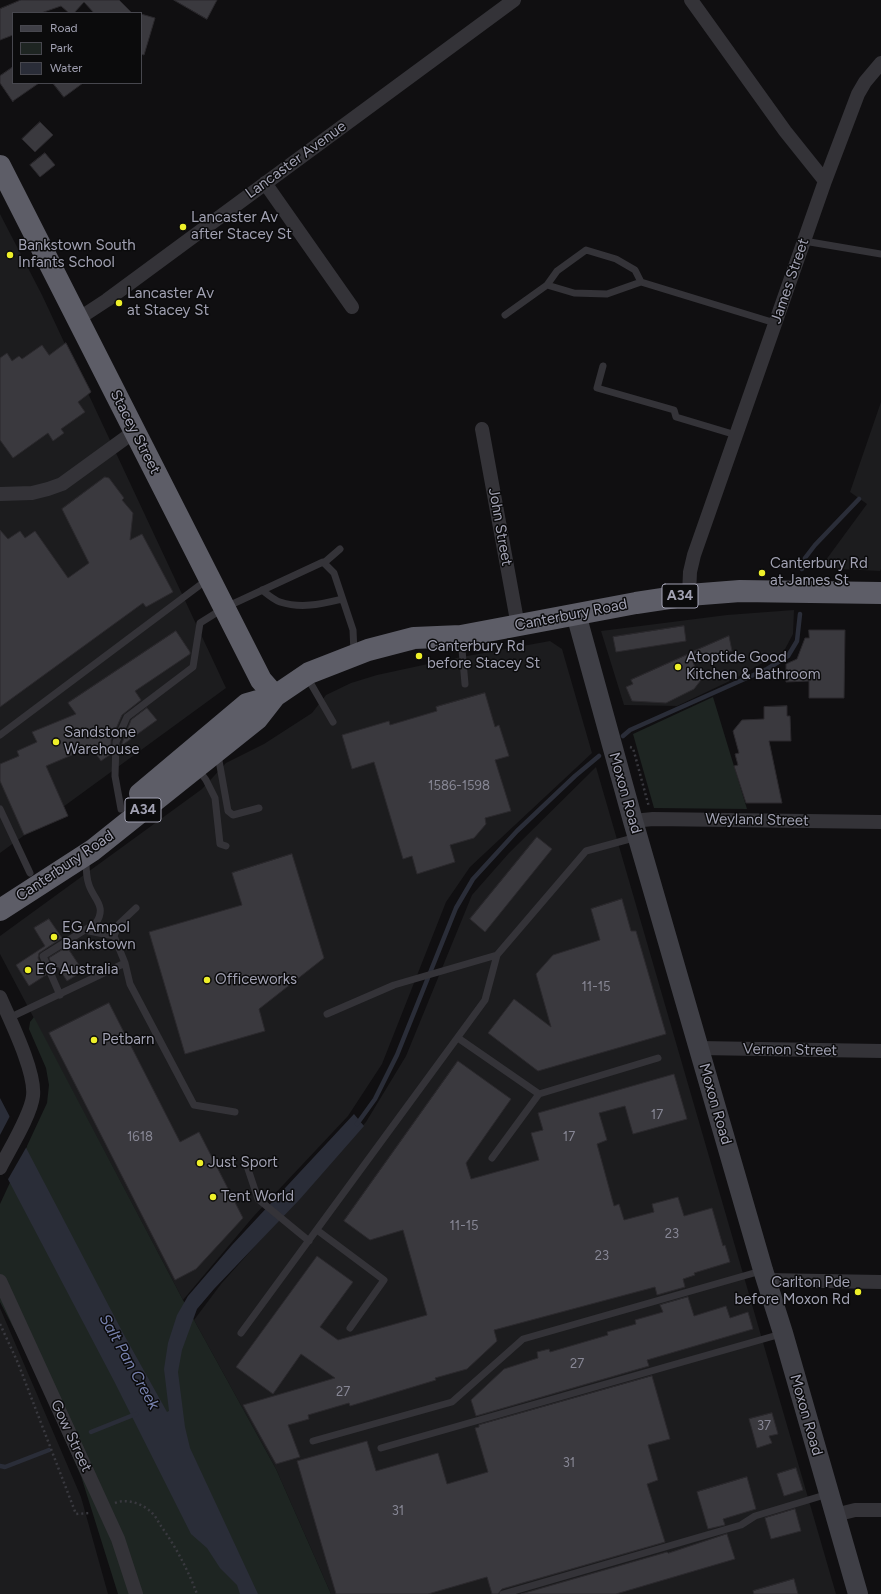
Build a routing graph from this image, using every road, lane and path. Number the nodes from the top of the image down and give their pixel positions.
1 (514, 0) edge
2 (691, 0) edge
3 (881, 63) edge
4 (0, 166) edge
5 (825, 181) junction
6 (265, 183) junction
7 (804, 241) junction
8 (881, 254) edge
9 (642, 282) junction
10 (547, 285) junction
11 (352, 307) dead end
12 (505, 315) dead end
13 (78, 319) junction
14 (775, 323) junction
15 (603, 366) dead end
16 (482, 429) dead end
17 (135, 431) junction
18 (736, 435) junction
19 (0, 494) edge
20 (340, 549) dead end
21 (325, 562) junction
22 (209, 578) junction
23 (262, 590) junction
24 (881, 593) edge
25 (689, 595) junction
26 (342, 599) junction
27 (224, 608) junction
28 (576, 614) junction
29 (518, 626) junction
30 (461, 636) junction
31 (354, 655) junction
32 (306, 675) junction
33 (466, 684) dead end
34 (275, 696) junction
35 (332, 722) dead end
36 (0, 735) edge
37 (217, 751) junction
38 (196, 768) junction
39 (259, 808) dead end
40 (0, 809) edge
41 (121, 809) junction
42 (881, 822) edge
43 (635, 829) junction
44 (226, 846) dead end
45 (86, 854) junction
46 (30, 873) junction
47 (0, 892) edge
48 (136, 908) dead end
49 (0, 910) edge
50 (84, 930) junction
51 (114, 936) junction
52 (497, 955) junction
53 (125, 963) junction
54 (60, 995) junction
55 (0, 997) edge
56 (327, 1014) dead end
57 (9, 1018) junction
58 (458, 1038) junction
59 (699, 1048) junction
60 (881, 1051) edge
61 (658, 1058) dead end
62 (539, 1094) junction
63 (235, 1112) dead end
64 (492, 1158) dead end
65 (245, 1160) dead end
66 (0, 1168) edge
67 (317, 1230) junction
68 (309, 1241) junction
69 (765, 1275) junction
70 (0, 1281) edge
71 (881, 1282) edge
72 (0, 1324) edge
73 (350, 1328) dead end
74 (241, 1333) dead end
75 (783, 1333) junction
76 (313, 1442) dead end
77 (381, 1448) dead end
78 (828, 1494) junction
79 (104, 1508) junction
80 (881, 1510) edge
81 (835, 1515) junction
82 (136, 1594) edge
83 (197, 1594) edge
84 (503, 1594) edge
85 (858, 1594) edge

1 - 6 street, Lancaster Avenue
2 - 5 street
3 - 5 street, James Street
4 - 13 highway, Stacey Street
5 - 7 street, James Street
6 - 11 street
6 - 13 street, Lancaster Avenue
7 - 8 lane
7 - 14 street, James Street
9 - 10 lane
9 - 10 lane
9 - 14 lane
10 - 12 lane
13 - 17 highway, Stacey Street
14 - 18 street, James Street
15 - 18 lane
16 - 29 street, John Street
17 - 19 street
17 - 22 highway, Stacey Street
18 - 25 street, James Street
20 - 21 lane
21 - 23 lane
21 - 26 lane
22 - 27 highway, Stacey Street
22 - 36 lane
23 - 26 lane
23 - 27 lane
24 - 25 highway, Canterbury Road / A34
25 - 28 highway, Canterbury Road / A34
26 - 31 lane
27 - 34 highway, Stacey Street
27 - 41 lane
28 - 29 highway, Canterbury Road / A34
28 - 43 main road, Moxon Road
29 - 30 highway, Canterbury Road / A34
30 - 31 highway, Canterbury Road / A34
30 - 33 lane
31 - 32 highway, Canterbury Road / A34
32 - 34 highway, Canterbury Road / A34
32 - 35 lane
34 - 37 highway, Canterbury Road / A34
34 - 41 highway, Canterbury Road / A34
37 - 38 highway, Canterbury Road / A34
37 - 39 lane
38 - 44 lane
38 - 45 highway, Canterbury Road / A34
40 - 46 lane
41 - 46 highway, Canterbury Road / A34
42 - 43 street, Weyland Street
43 - 52 lane
43 - 59 main road, Moxon Road
45 - 49 highway, Canterbury Road / A34
45 - 50 lane
46 - 47 highway, Canterbury Road / A34
48 - 51 lane
50 - 51 lane
50 - 54 lane
51 - 53 lane
52 - 56 lane
52 - 58 lane
53 - 54 lane
53 - 63 lane
54 - 57 lane
55 - 57 street
57 - 66 street
58 - 62 lane
58 - 67 lane
59 - 60 street, Vernon Street
59 - 69 main road, Moxon Road
61 - 62 lane
62 - 64 lane
65 - 68 lane
67 - 68 lane
67 - 73 lane
68 - 74 lane
69 - 71 street
69 - 75 main road, Moxon Road
69 - 76 lane
70 - 79 street, Gow Street
72 - 79 path
75 - 77 lane
75 - 78 main road, Moxon Road
78 - 81 main road, Moxon Road
78 - 84 lane
79 - 82 street, Gow Street
79 - 83 path
80 - 81 street
81 - 85 main road, Moxon Road

